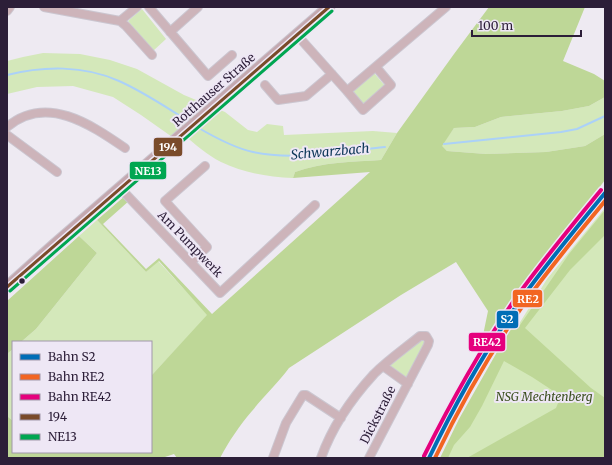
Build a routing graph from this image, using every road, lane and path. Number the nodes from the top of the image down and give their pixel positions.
1 (10, 7) edge
2 (137, 7) edge
3 (149, 7) edge
4 (198, 7) edge
5 (329, 7) edge
6 (446, 7) edge
7 (49, 8) edge
8 (7, 11) edge
9 (120, 21) junction
10 (170, 32) junction
11 (297, 35) junction
12 (152, 54) dead end
13 (232, 55) dead end
14 (376, 67) junction
15 (332, 74) junction
16 (265, 85) dead end
17 (347, 91) junction
18 (7, 127) edge
19 (7, 135) edge
20 (125, 148) dead end
21 (205, 166) dead end
22 (57, 172) dead end
23 (120, 188) junction
24 (315, 205) dead end
25 (191, 262) junction
26 (7, 287) edge
27 (383, 366) junction
28 (408, 384) junction
29 (341, 418) junction
30 (273, 458) edge
31 (321, 458) edge
32 (369, 458) edge

1 - 8 street
2 - 9 street
3 - 10 street
4 - 10 street
5 - 11 main road, Rotthauser Straße
6 - 14 street
7 - 9 street
9 - 12 street
10 - 13 street
11 - 15 street
11 - 23 main road, Rotthauser Straße
14 - 17 street
14 - 17 street
15 - 16 street
15 - 17 street
18 - 20 street
19 - 22 street
21 - 25 street
23 - 25 street, Am Pumpwerk
23 - 26 main road, Rotthauser Straße
24 - 25 street, Am Pumpwerk
27 - 28 street, Dickstraße
27 - 28 street, Dickstraße
27 - 29 street
28 - 32 street, Dickstraße
29 - 30 street
29 - 31 street

